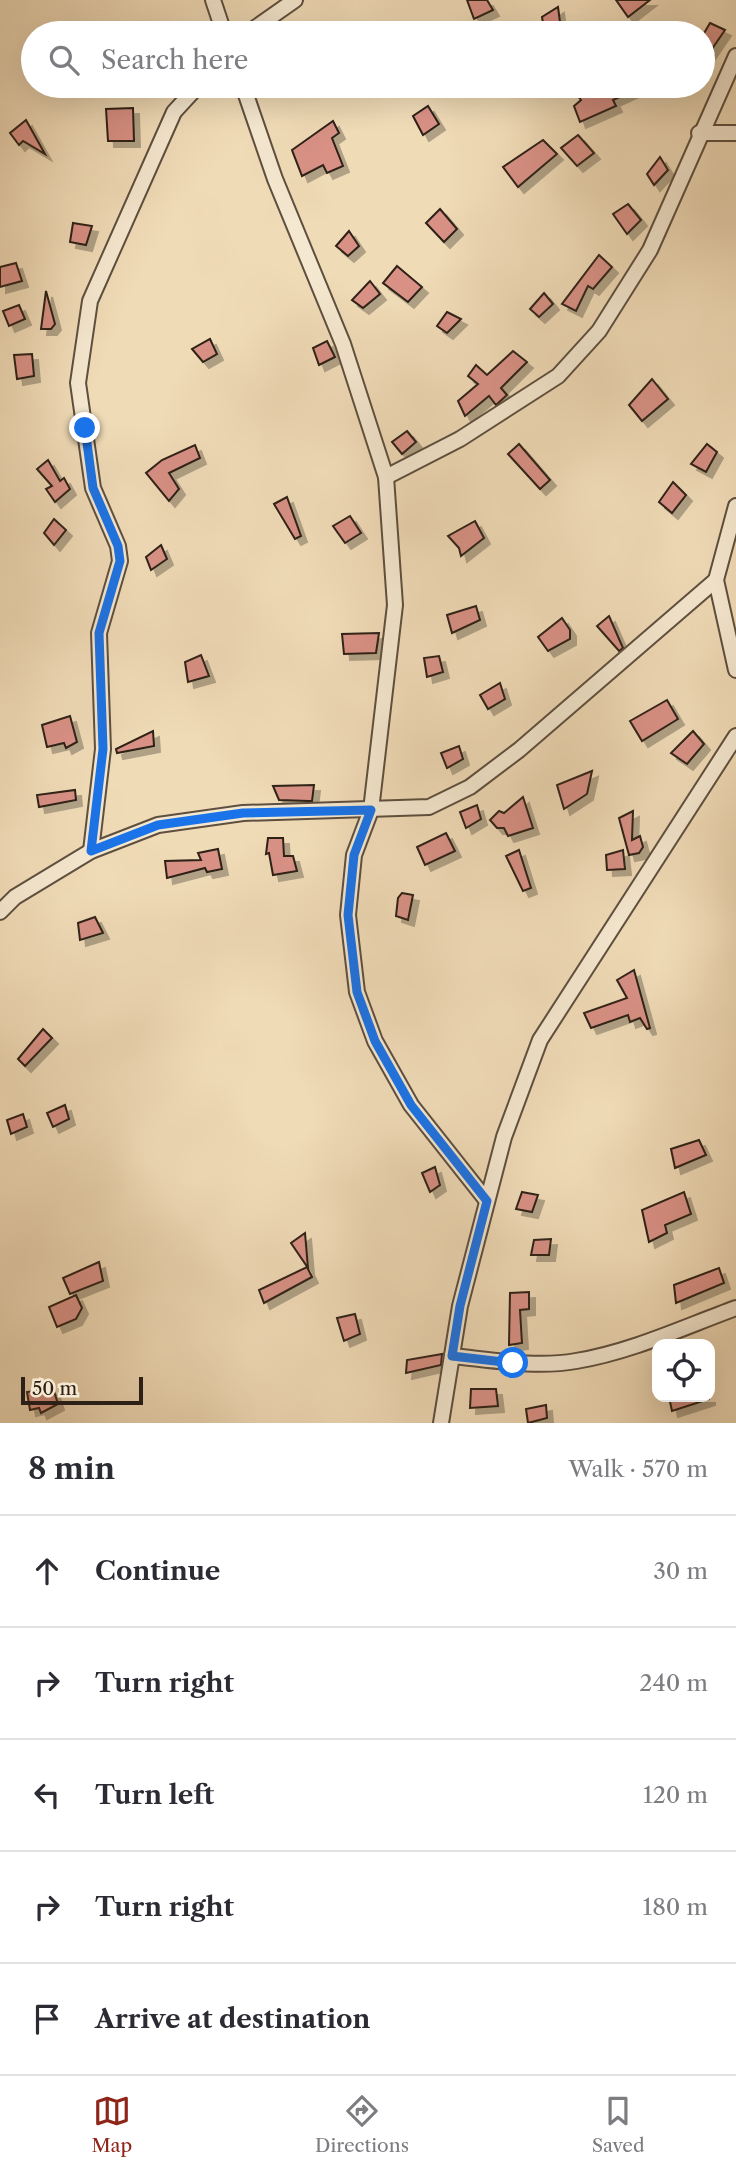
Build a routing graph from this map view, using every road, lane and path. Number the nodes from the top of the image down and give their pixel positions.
1 (213, 0) edge
2 (296, 0) edge
3 (220, 21) edge
4 (265, 21) edge
5 (736, 56) edge
6 (187, 98) edge
7 (247, 98) edge
8 (699, 133) junction
9 (736, 133) edge
10 (386, 477) junction
11 (736, 506) edge
12 (716, 580) junction
13 (736, 670) edge
14 (736, 736) edge
15 (371, 810) junction
16 (91, 851) junction
17 (0, 912) edge
18 (487, 1201) junction
19 (736, 1308) edge
20 (452, 1356) junction
21 (441, 1423) edge

1 - 3 street
2 - 4 street
5 - 8 street
6 - 16 street
7 - 10 street
8 - 9 street
8 - 10 street
10 - 15 street
11 - 12 street
12 - 13 street
12 - 15 street
14 - 18 street
15 - 16 street
15 - 18 street
16 - 17 street
18 - 20 street
19 - 20 street
20 - 21 street

